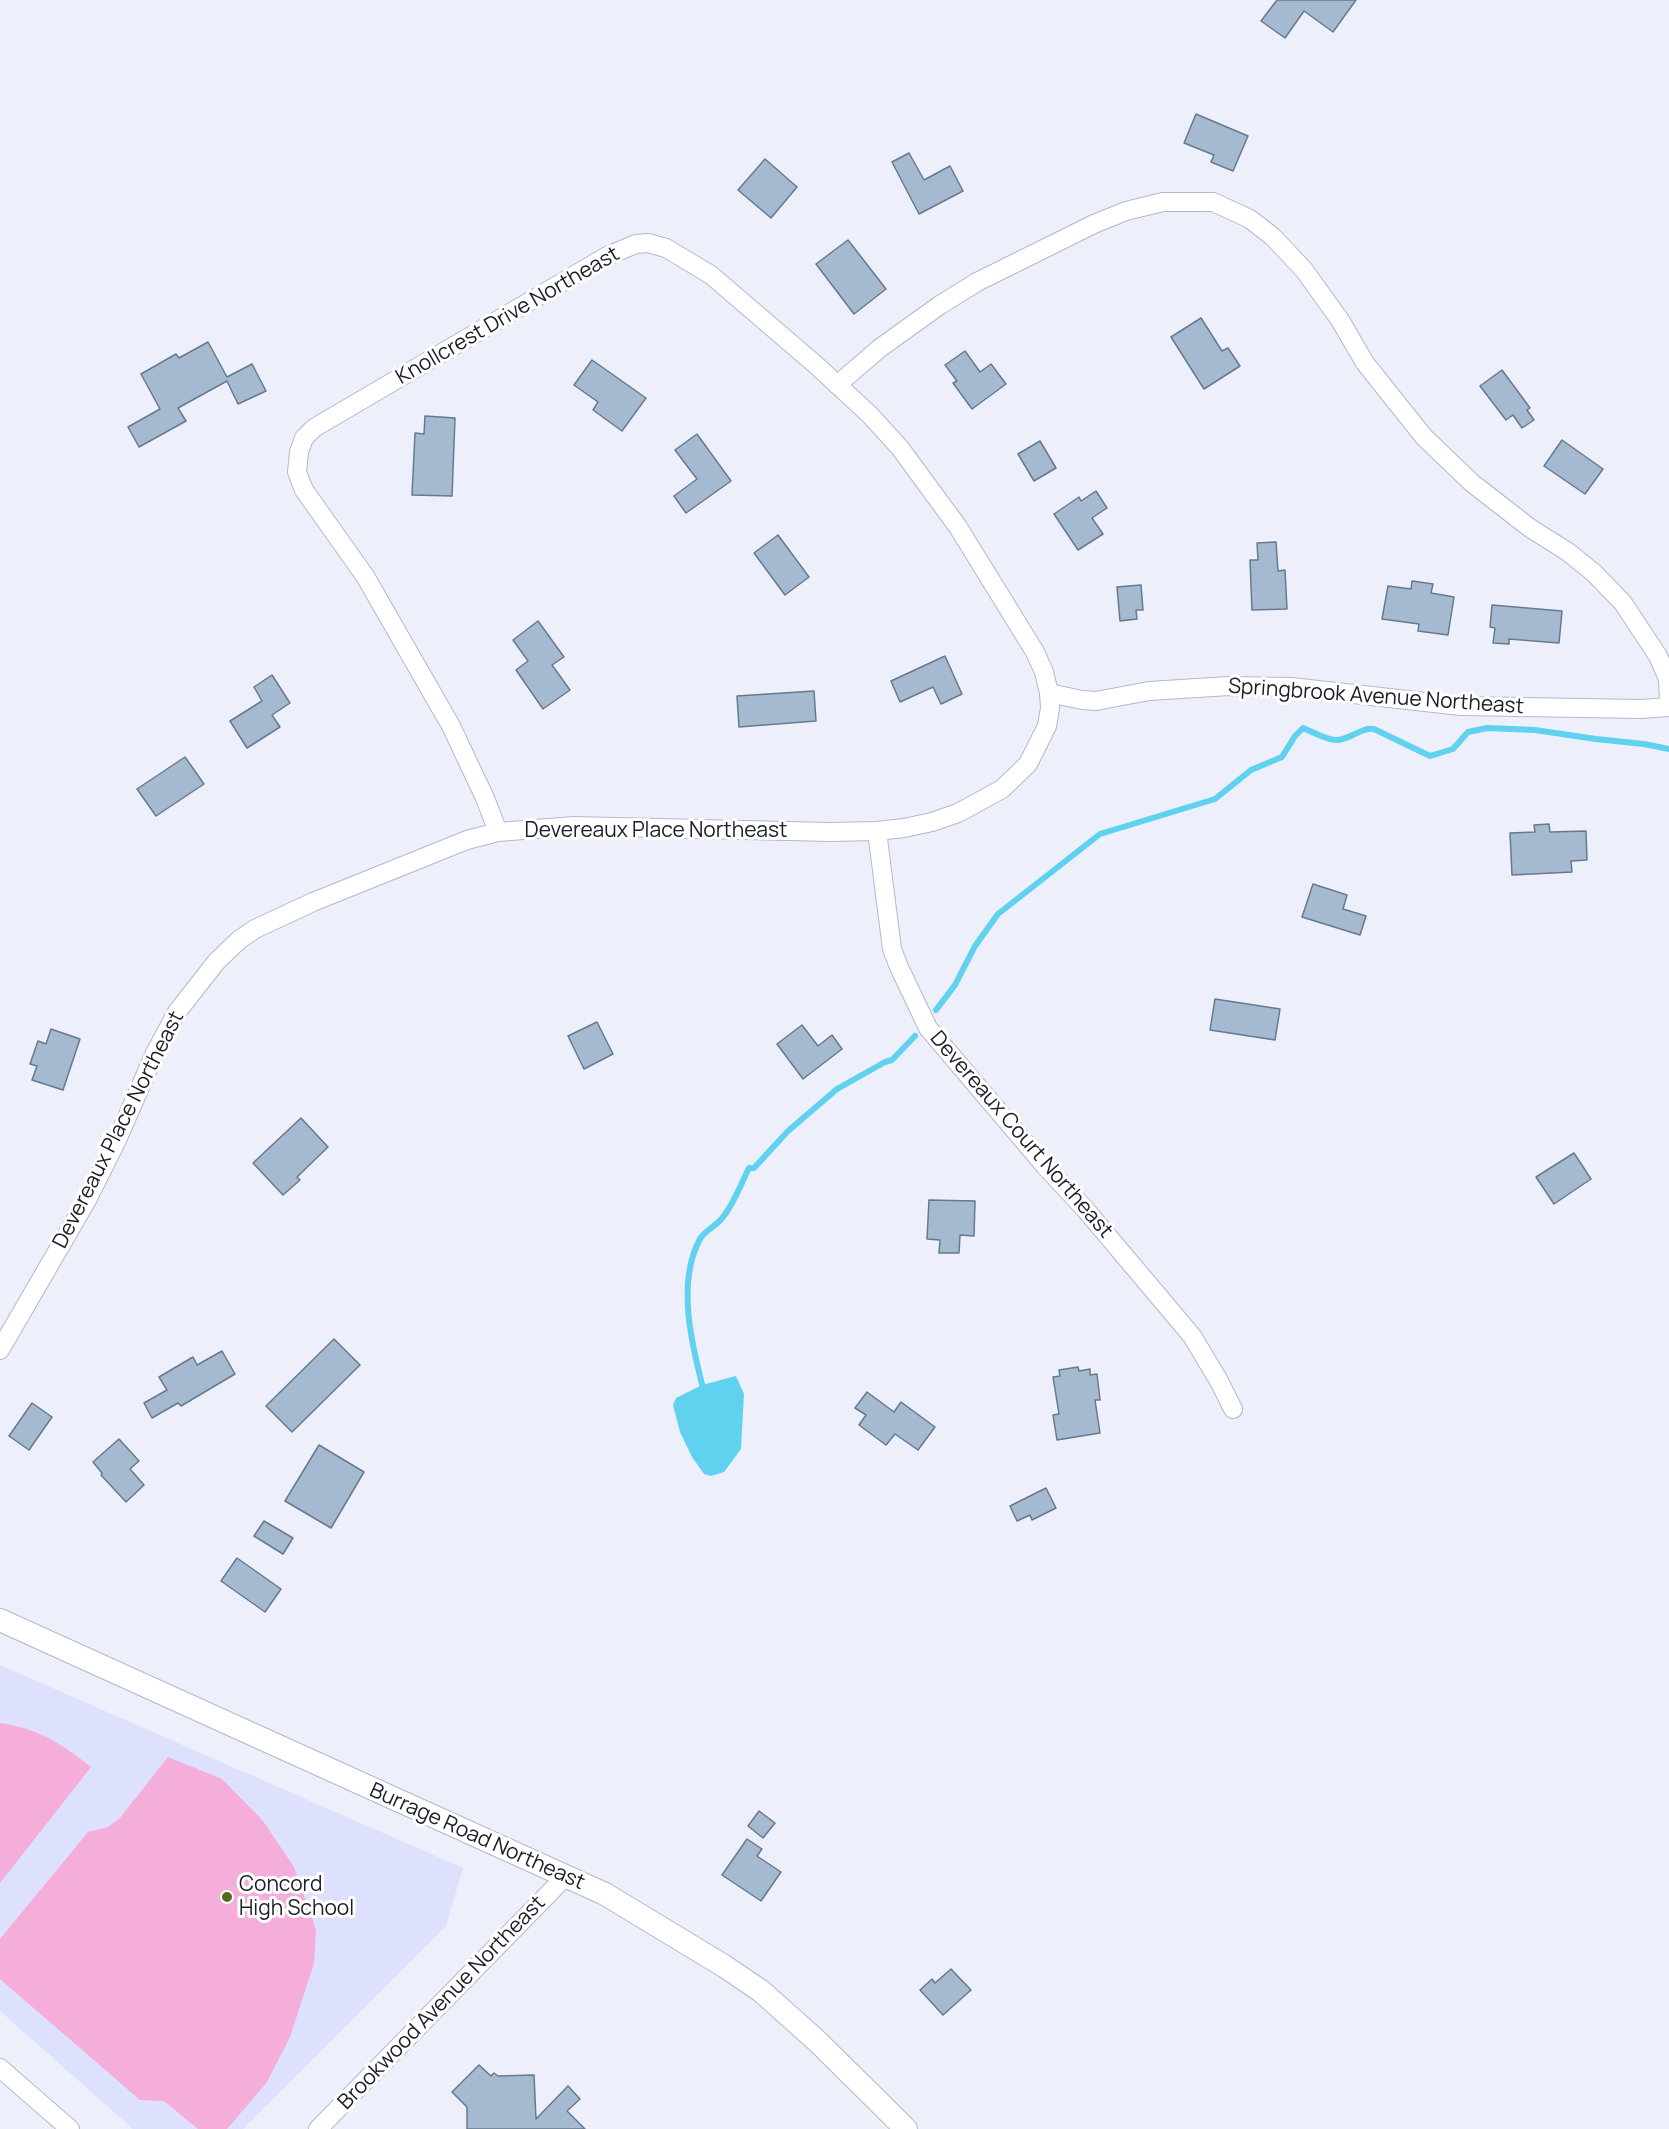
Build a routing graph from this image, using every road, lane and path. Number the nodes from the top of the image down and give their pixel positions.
1 (837, 385) junction
2 (1049, 693) junction
3 (1669, 700) edge
4 (1669, 707) edge
5 (877, 831) junction
6 (498, 832) junction
7 (0, 1350) edge
8 (1233, 1410) dead end
9 (0, 1620) edge
10 (565, 1877) junction
11 (0, 2068) edge
12 (70, 2129) edge
13 (318, 2129) edge
14 (906, 2129) edge

1 - 2 street, Devereaux Place Northeast
1 - 3 street
1 - 6 street, Knollcrest Drive Northeast
2 - 4 street, Springbrook Avenue Northeast
2 - 5 street, Devereaux Place Northeast
5 - 6 street, Devereaux Place Northeast
5 - 8 street, Devereaux Court Northeast
6 - 7 street, Devereaux Place Northeast
9 - 10 street, Burrage Road Northeast
10 - 13 street, Brookwood Avenue Northeast
10 - 14 street, Burrage Road Northeast
11 - 12 street

